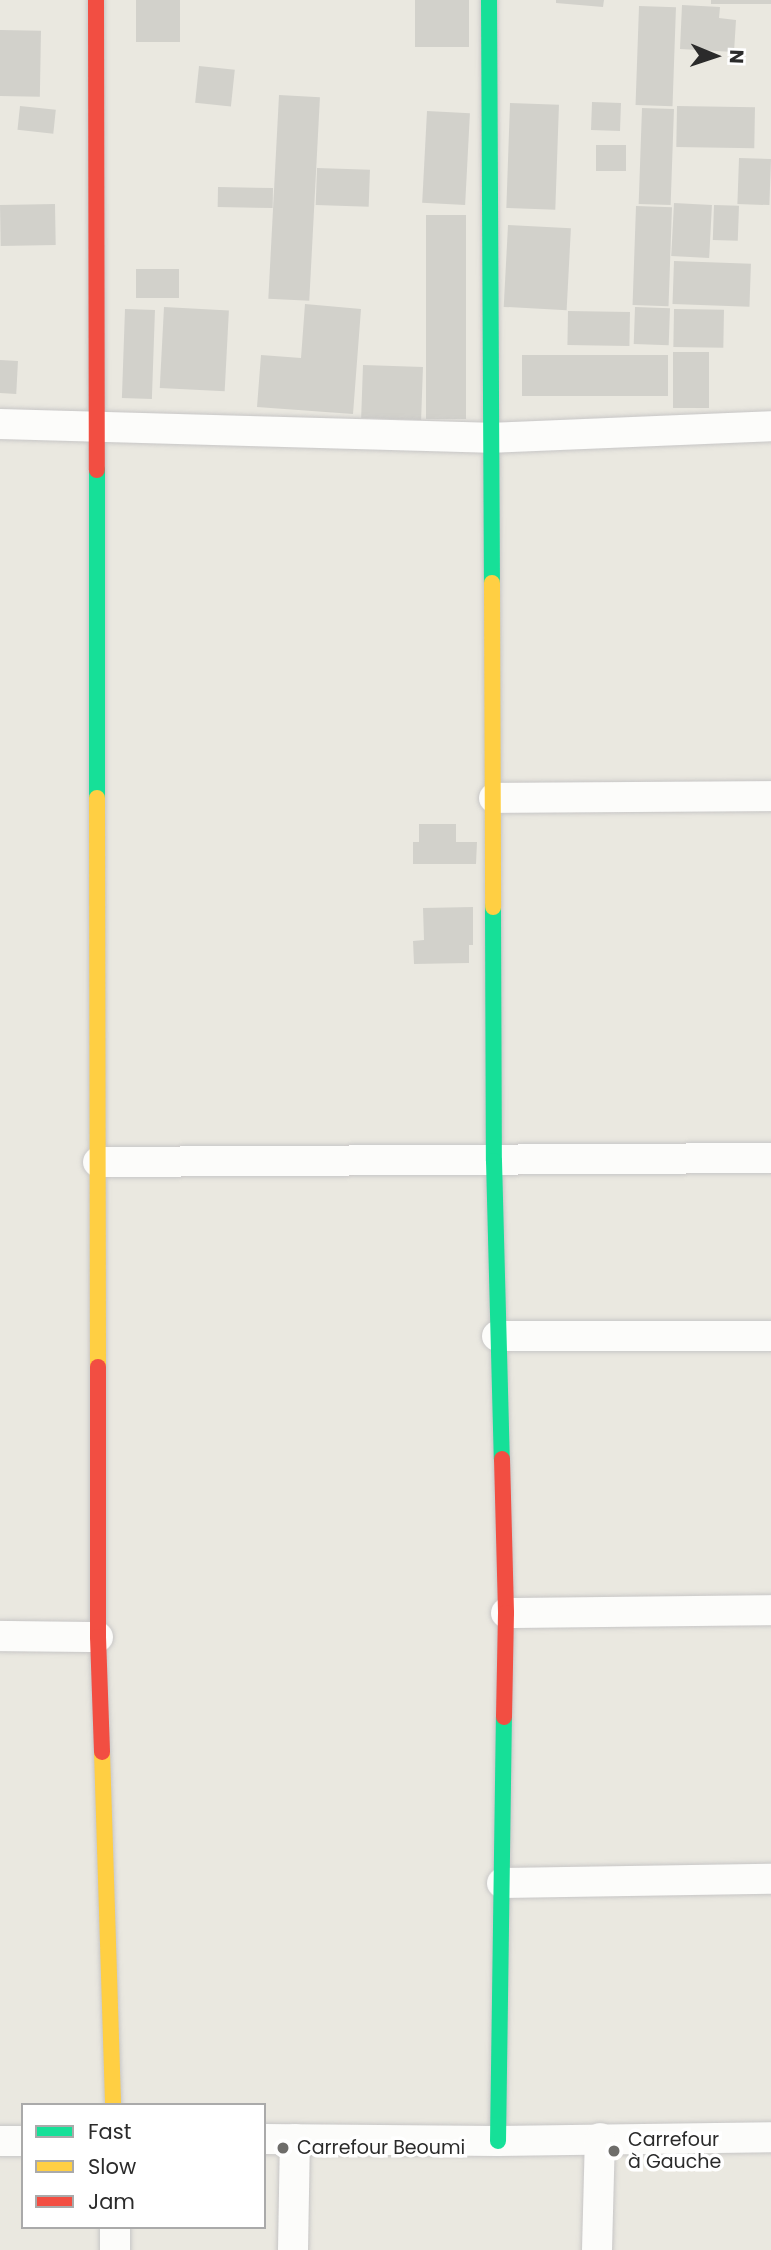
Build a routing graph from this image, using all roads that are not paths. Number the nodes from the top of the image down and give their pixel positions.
1 (96, 0) edge
2 (489, 0) edge
3 (0, 424) edge
4 (771, 426) edge
5 (98, 427) junction
6 (489, 438) junction
7 (771, 796) edge
8 (494, 798) junction
9 (771, 1158) edge
10 (494, 1161) junction
11 (98, 1162) junction
12 (497, 1336) junction
13 (771, 1336) edge
14 (771, 1610) edge
15 (506, 1613) junction
16 (0, 1636) edge
17 (98, 1637) junction
18 (771, 1879) edge
19 (502, 1883) junction
20 (113, 2103) edge
21 (771, 2137) edge
22 (600, 2138) junction
23 (266, 2139) edge
24 (295, 2139) junction
25 (0, 2141) edge
26 (21, 2141) edge
27 (498, 2141) junction
28 (115, 2229) edge
29 (115, 2250) edge
30 (293, 2250) edge
31 (597, 2250) edge

1 - 5 street
2 - 6 street
3 - 5 street
4 - 6 street
5 - 6 street
5 - 11 street
6 - 8 street
7 - 8 street
8 - 10 street
9 - 10 street
10 - 11 street
10 - 12 street
11 - 17 street
12 - 13 street
12 - 15 street
14 - 15 street
15 - 19 street
16 - 17 street
17 - 20 street
18 - 19 street
19 - 27 street
21 - 22 street
22 - 27 street
22 - 31 street
23 - 24 street
24 - 27 street
24 - 30 street
25 - 26 street
28 - 29 street

